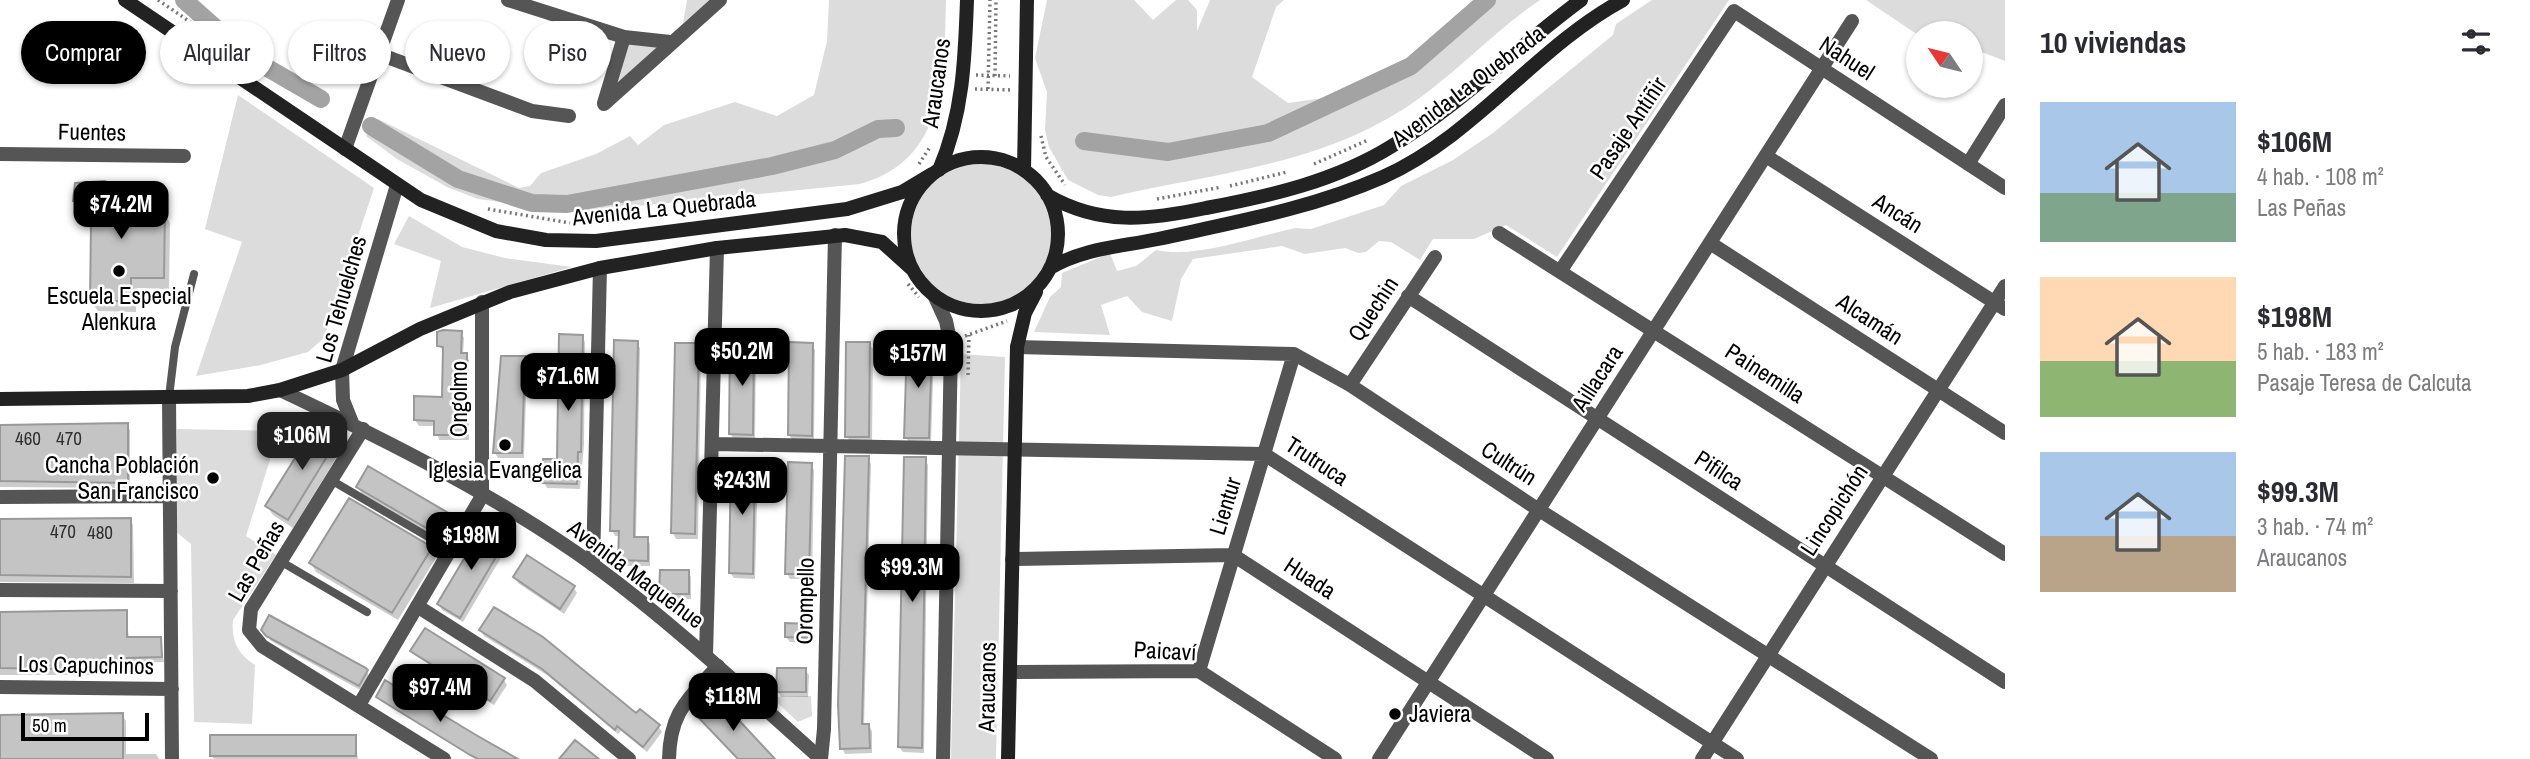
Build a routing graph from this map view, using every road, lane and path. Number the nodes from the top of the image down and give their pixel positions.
1 (125, 0) edge
2 (158, 0) edge
3 (398, 0) edge
4 (508, 0) edge
5 (720, 0) edge
6 (967, 0) edge
7 (990, 0) edge
8 (996, 0) edge
9 (1027, 0) edge
10 (1581, 0) edge
11 (1623, 0) edge
12 (1734, 11) joint
13 (188, 21) edge
14 (391, 21) edge
15 (1852, 21) dead end
16 (624, 37) junction
17 (670, 42) junction
18 (391, 58) edge
19 (1822, 69) junction
20 (988, 76) junction
21 (995, 76) junction
22 (962, 82) junction
23 (1025, 83) junction
24 (368, 84) edge
25 (988, 89) junction
26 (2005, 105) edge
27 (569, 116) dead end
28 (1038, 125) dead end
29 (1377, 135) dead end
30 (934, 136) dead end
31 (345, 149) junction
32 (0, 154) edge
33 (184, 156) dead end
34 (1766, 156) junction
35 (1968, 164) junction
36 (1305, 168) dead end
37 (912, 170) dead end
38 (1024, 170) junction
39 (1292, 171) dead end
40 (936, 172) junction
41 (397, 185) junction
42 (2005, 188) edge
43 (1072, 194) dead end
44 (1047, 195) junction
45 (1152, 200) dead end
46 (483, 208) dead end
47 (574, 224) dead end
48 (1499, 233) dead end
49 (835, 235) junction
50 (1710, 243) junction
51 (717, 248) junction
52 (1435, 257) dead end
53 (600, 268) junction
54 (1051, 268) junction
55 (1561, 270) junction
56 (905, 272) junction
57 (194, 274) dead end
58 (1040, 284) junction
59 (2005, 286) edge
60 (1408, 296) junction
61 (930, 300) junction
62 (482, 302) junction
63 (2000, 305) edge
64 (1022, 323) junction
65 (1655, 330) junction
66 (950, 338) junction
67 (1017, 347) junction
68 (1294, 354) junction
69 (342, 370) junction
70 (1350, 385) junction
71 (280, 390) junction
72 (1938, 390) junction
73 (169, 397) junction
74 (0, 399) edge
75 (1598, 419) junction
76 (358, 427) junction
77 (2005, 433) edge
78 (714, 444) junction
79 (831, 446) junction
80 (948, 449) junction
81 (1014, 450) junction
82 (1264, 454) junction
83 (1883, 476) junction
84 (331, 480) junction
85 (170, 496) junction
86 (482, 496) junction
87 (0, 497) edge
88 (1539, 510) junction
89 (430, 538) dead end
90 (2005, 554) edge
91 (1233, 555) junction
92 (1012, 559) junction
93 (280, 561) junction
94 (593, 565) junction
95 (1825, 566) junction
96 (0, 590) edge
97 (171, 591) junction
98 (1484, 596) junction
99 (418, 606) junction
100 (367, 612) dead end
101 (706, 655) junction
102 (1769, 655) junction
103 (718, 666) junction
104 (1199, 671) junction
105 (1010, 672) junction
106 (1429, 682) junction
107 (2005, 682) edge
108 (0, 687) edge
109 (172, 689) junction
110 (359, 705) junction
111 (1712, 743) junction
112 (430, 753) edge
113 (172, 759) edge
114 (444, 759) edge
115 (629, 759) edge
116 (670, 759) edge
117 (821, 759) edge
118 (943, 759) edge
119 (1008, 759) edge
120 (1335, 759) edge
121 (1380, 759) edge
122 (1547, 759) edge
123 (1702, 759) edge
124 (1737, 759) edge
125 (1931, 759) edge

1 - 31 main road, Avenida La Quebrada
2 - 13 path
3 - 14 street
4 - 16 street
5 - 17 street
6 - 22 main road, Araucanos
7 - 20 path
8 - 21 path
9 - 23 main road
10 - 44 main road, Avenida La Quebrada
11 - 54 main road, Avenida La Quebrada
12 - 19 street, Nahuel
12 - 55 street, Pasaje Antiñir
15 - 19 street, Aillacara
16 - 17 street
16 - 17 street
18 - 27 street
19 - 34 street, Aillacara
19 - 35 street, Nahuel
20 - 21 path
20 - 22 path
20 - 25 path
21 - 23 path
22 - 25 path
22 - 40 main road, Araucanos
23 - 25 path
23 - 38 main road
24 - 31 street
26 - 35 street
28 - 43 path
29 - 36 path
30 - 37 path
31 - 41 main road, Avenida La Quebrada
32 - 33 street, Fuentes
34 - 50 street, Aillacara
34 - 63 street, Ancán
35 - 42 street, Nahuel
38 - 40 main road, Avenida La Quebrada
38 - 44 main road
39 - 45 path
40 - 41 main road, Avenida La Quebrada
40 - 56 main road, Araucanos
41 - 69 street, Los Tehuelches
44 - 54 main road
46 - 47 path
48 - 55 street, Painemilla
49 - 51 main road, Avenida La Quebrada
49 - 56 main road, Avenida La Quebrada
49 - 79 street, Orompello
50 - 65 street, Aillacara
50 - 72 street, Alcamán
51 - 53 main road, Avenida La Quebrada
51 - 78 street
52 - 60 street, Quechin
53 - 62 main road, Avenida La Quebrada
53 - 94 street
54 - 58 main road
55 - 65 street, Painemilla
56 - 61 main road, Avenida La Quebrada
56 - 61 path
57 - 73 lane
58 - 61 main road
58 - 64 main road, Araucanos
59 - 63 street, Lincopichón
60 - 70 street, Quechin
60 - 75 street, Pifilca
61 - 66 street, Araucanos
62 - 69 main road, Avenida La Quebrada
62 - 86 street, Ongolmo
63 - 72 street, Lincopichón
64 - 66 path
64 - 67 main road, Araucanos
65 - 75 street, Aillacara
65 - 83 street, Painemilla
66 - 80 street, Araucanos
67 - 68 street, Cultrún
67 - 81 main road, Araucanos
68 - 70 street, Cultrún
68 - 82 street, Lientur
69 - 71 main road, Avenida La Quebrada
69 - 76 street, Los Tehuelches
70 - 88 street, Cultrún
71 - 73 main road
71 - 76 street, Avenida Maquehue
72 - 77 street, Alcamán
72 - 83 street, Lincopichón
73 - 74 main road
73 - 85 street
75 - 88 street, Aillacara
75 - 95 street, Pifilca
76 - 84 street, Las Peñas
76 - 86 street, Avenida Maquehue
78 - 79 street, Trutruca
78 - 101 street
79 - 80 street, Trutruca
79 - 117 street, Orompello
80 - 81 street, Trutruca
80 - 118 street, Araucanos
81 - 82 street, Trutruca
81 - 92 main road, Araucanos
82 - 91 street, Lientur
82 - 98 street, Trutruca
83 - 90 street, Painemilla
83 - 95 street, Lincopichón
84 - 89 lane
84 - 93 street, Las Peñas
85 - 87 street
85 - 97 street
86 - 94 street, Avenida Maquehue
86 - 99 street
88 - 98 street, Aillacara
88 - 102 street, Cultrún
91 - 92 street
91 - 104 street, Lientur
91 - 106 street, Huada
92 - 105 main road, Araucanos
93 - 100 lane
93 - 110 street, Las Peñas
94 - 101 street, Avenida Maquehue
95 - 102 street, Lincopichón
95 - 107 street, Pifilca
96 - 97 street
97 - 109 street
98 - 106 street, Aillacara
98 - 111 street, Trutruca
99 - 110 street
99 - 115 street
101 - 103 street, Avenida Maquehue
102 - 111 street, Lincopichón
102 - 125 street, Cultrún
103 - 116 street
103 - 117 street, Avenida Maquehue
104 - 105 street, Paicaví
104 - 120 street, Paicaví
105 - 119 main road, Araucanos
106 - 121 street, Aillacara
106 - 122 street, Huada
108 - 109 street, Los Capuchinos
109 - 113 street
110 - 112 street, Las Peñas
111 - 123 street, Lincopichón
111 - 124 street, Trutruca
112 - 114 street, Las Peñas

